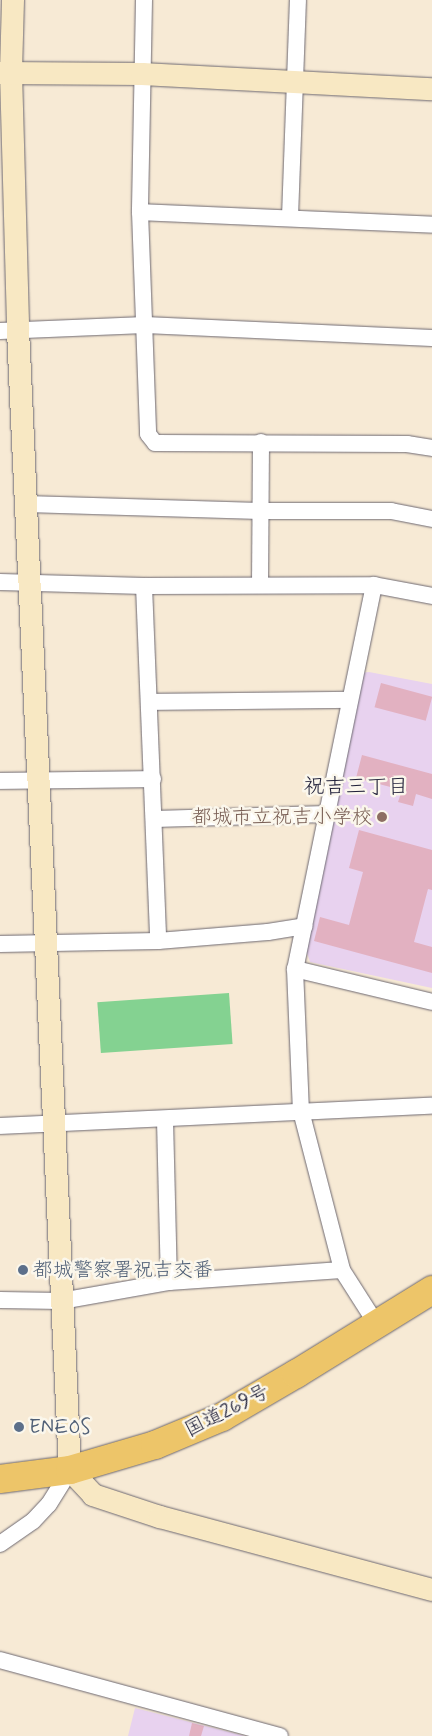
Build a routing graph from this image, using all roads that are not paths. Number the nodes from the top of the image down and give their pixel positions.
1 (14, 0) edge
2 (144, 0) edge
3 (298, 0) edge
4 (5, 73) edge
5 (142, 74) junction
6 (294, 81) junction
7 (432, 89) edge
8 (140, 212) junction
9 (290, 217) junction
10 (432, 225) edge
11 (145, 325) junction
12 (9, 330) edge
13 (432, 338) edge
14 (261, 442) junction
15 (432, 448) edge
16 (26, 504) junction
17 (260, 511) junction
18 (432, 519) edge
19 (0, 582) edge
20 (30, 582) junction
21 (260, 584) junction
22 (374, 585) junction
23 (144, 586) junction
24 (432, 596) edge
25 (349, 700) junction
26 (150, 702) junction
27 (39, 779) junction
28 (152, 779) junction
29 (0, 781) edge
30 (327, 814) junction
31 (154, 819) junction
32 (305, 926) junction
33 (158, 940) junction
34 (45, 943) junction
35 (0, 944) edge
36 (296, 968) junction
37 (432, 1002) edge
38 (432, 1106) edge
39 (300, 1111) junction
40 (165, 1120) junction
41 (54, 1124) junction
42 (0, 1126) edge
43 (342, 1270) junction
44 (169, 1282) junction
45 (432, 1290) edge
46 (0, 1300) edge
47 (61, 1301) junction
48 (377, 1324) junction
49 (70, 1470) junction
50 (0, 1479) edge
51 (1, 1546) edge
52 (432, 1590) edge
53 (0, 1660) edge
54 (280, 1736) edge

1 - 4 street
2 - 5 street
3 - 6 street
4 - 5 street
4 - 12 street
5 - 6 street
5 - 8 street
6 - 7 street
6 - 9 street
8 - 9 street
8 - 11 street
9 - 10 street
11 - 12 street
11 - 13 street
11 - 14 street
12 - 16 street
14 - 15 street
14 - 17 street
16 - 17 street
16 - 20 street
17 - 18 street
17 - 21 street
19 - 20 street
20 - 23 street
20 - 27 street
21 - 22 street
21 - 23 street
22 - 24 street
22 - 25 street
23 - 26 street
25 - 26 street
25 - 30 street
26 - 28 street
27 - 28 street
27 - 29 street
27 - 34 street
28 - 31 street
30 - 31 street
30 - 32 street
31 - 33 street
32 - 33 street
32 - 36 street
33 - 34 street
34 - 35 street
34 - 41 street
36 - 37 street
36 - 39 street
38 - 39 street
39 - 40 street
39 - 43 street
40 - 41 street
40 - 44 street
41 - 42 street
41 - 47 street
43 - 44 street
43 - 48 street
44 - 47 street
45 - 48 highway, 国道269号
46 - 47 street
47 - 49 street
48 - 49 highway, 国道269号
49 - 50 highway, 国道269号
49 - 51 street
49 - 52 street
53 - 54 street

